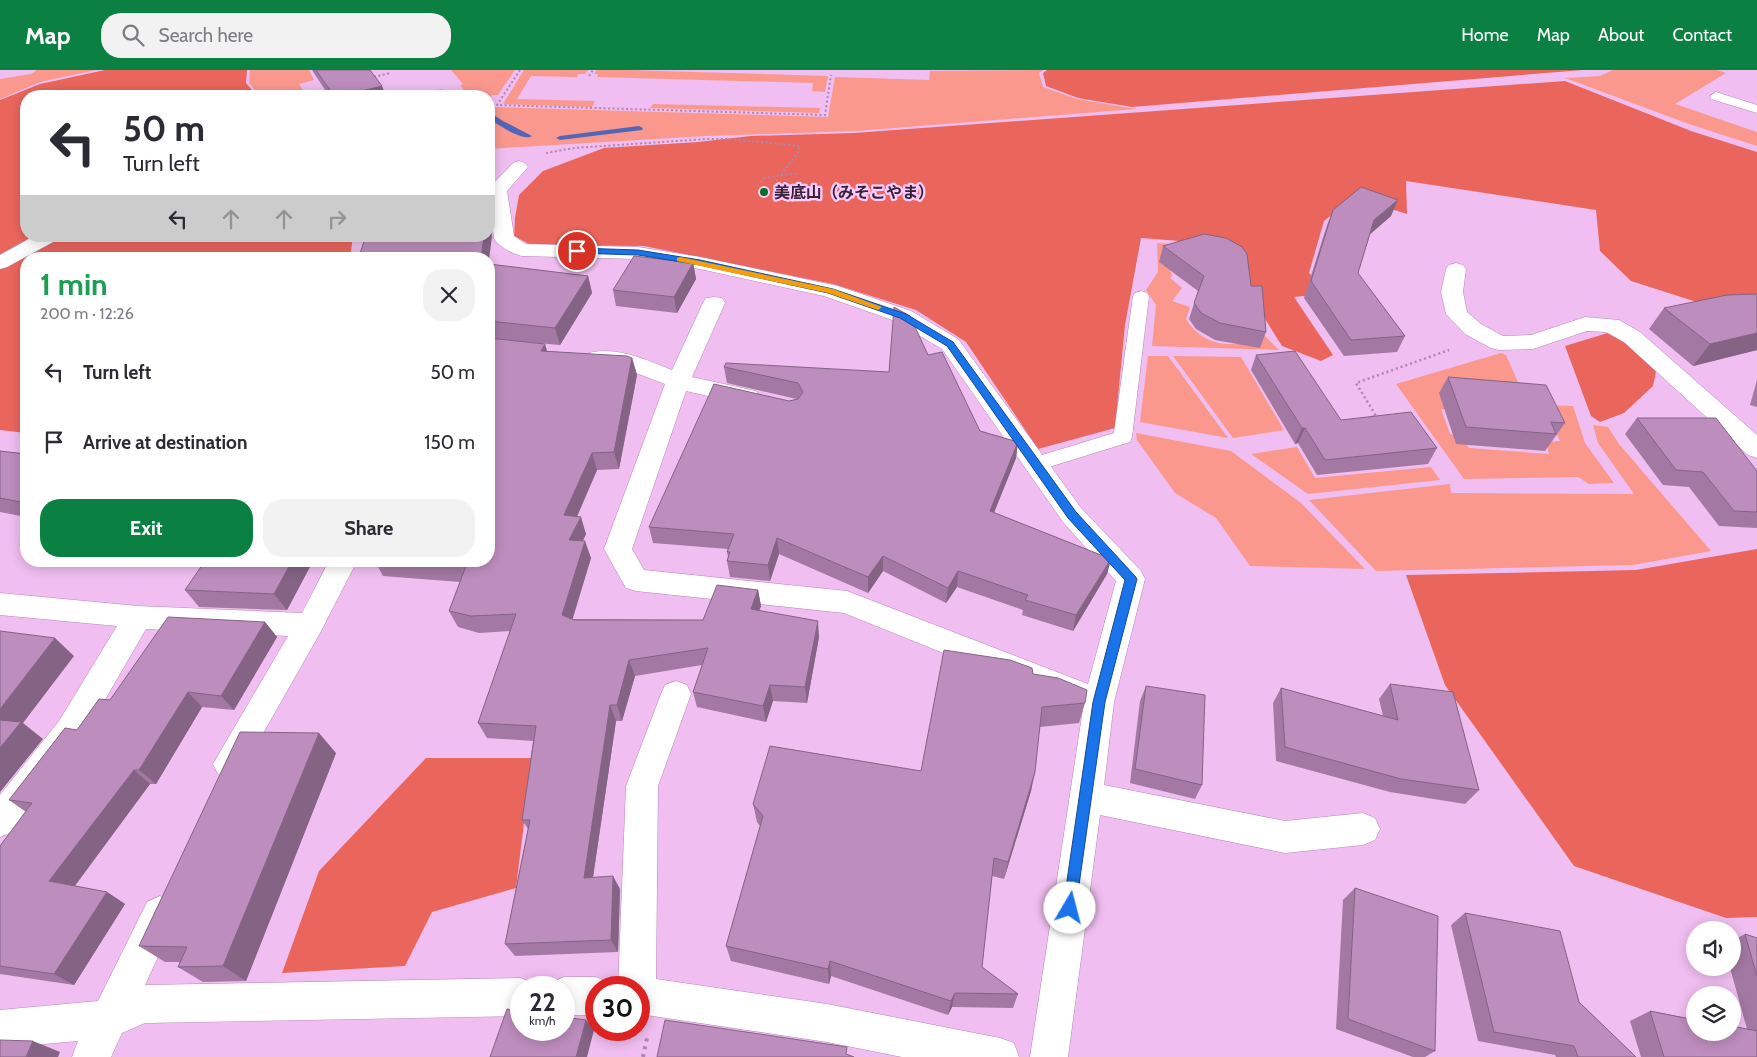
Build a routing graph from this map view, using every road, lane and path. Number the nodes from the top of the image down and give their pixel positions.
1 (520, 70) edge
2 (593, 70) edge
3 (390, 73) dead end
4 (589, 76) dead end
5 (831, 76) dead end
6 (374, 77) edge
7 (1716, 96) dead end
8 (1757, 109) edge
9 (519, 167) joint
10 (798, 174) dead end
11 (780, 175) junction
12 (760, 183) dead end
13 (39, 242) edge
14 (20, 252) edge
15 (20, 252) edge
16 (0, 263) edge
17 (1456, 269) dead end
18 (1142, 296) dead end
19 (714, 303) dead end
20 (1499, 343) junction
21 (568, 354) edge
22 (678, 381) junction
23 (772, 403) edge
24 (1368, 418) edge
25 (1757, 449) edge
26 (1036, 464) junction
27 (340, 567) edge
28 (0, 604) edge
29 (138, 617) junction
30 (310, 625) junction
31 (676, 694) dead end
32 (1099, 702) junction
33 (218, 788) edge
34 (1086, 797) junction
35 (0, 821) edge
36 (1362, 829) dead end
37 (173, 886) edge
38 (637, 976) edge
39 (510, 997) edge
40 (650, 997) edge
41 (111, 1019) junction
42 (0, 1029) edge
43 (91, 1057) edge
44 (1000, 1057) edge
45 (1049, 1057) edge

1 - 5 path
2 - 4 path
3 - 6 path
7 - 8 lane
9 - 11 path
9 - 26 street
10 - 11 path
11 - 12 path
13 - 15 street
14 - 16 street
17 - 20 street
18 - 26 lane
19 - 22 street
20 - 24 path
20 - 25 street
21 - 22 street
22 - 23 street
22 - 32 street
26 - 32 street
27 - 30 street
28 - 29 street
29 - 30 street
29 - 35 street
30 - 33 street
31 - 38 street
32 - 34 street
34 - 36 street
34 - 45 street
37 - 41 street
39 - 41 street
40 - 44 street
41 - 42 street
41 - 43 street

